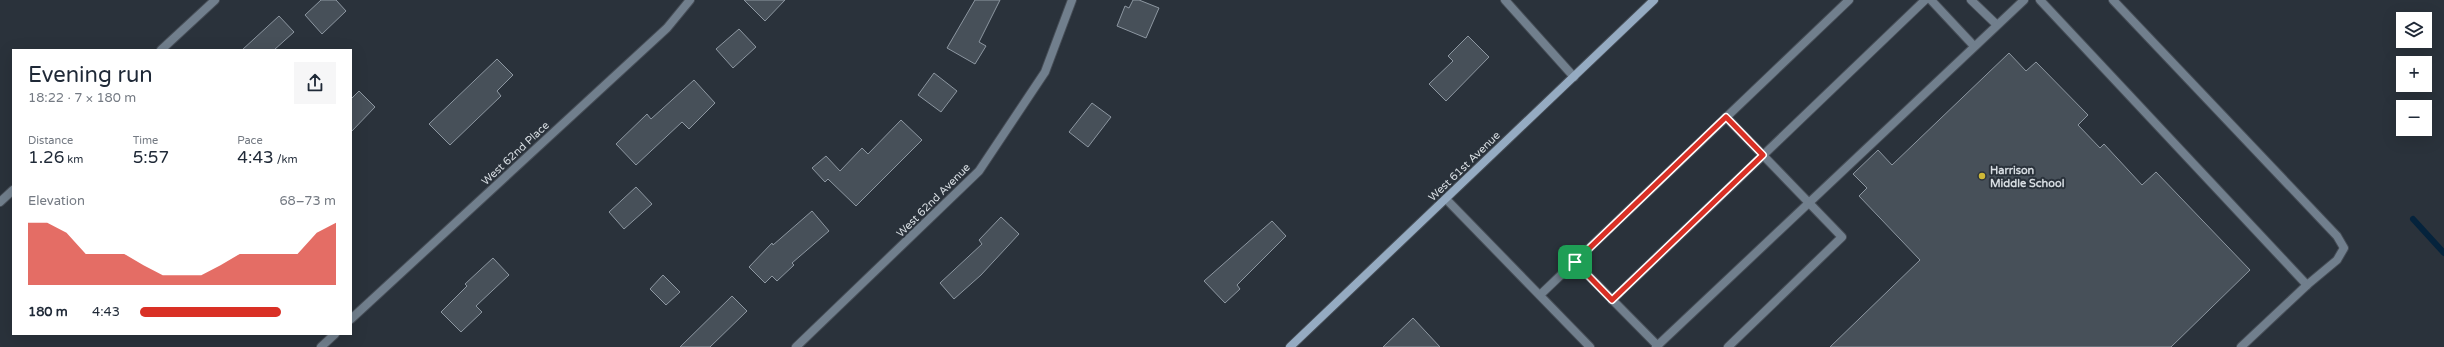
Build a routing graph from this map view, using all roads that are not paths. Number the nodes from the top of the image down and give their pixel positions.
1 (215, 0) edge
2 (690, 0) edge
3 (1072, 0) edge
4 (1504, 0) edge
5 (1654, 0) edge
6 (1849, 0) edge
7 (1925, 0) edge
8 (1931, 0) edge
9 (1971, 0) edge
10 (2024, 0) edge
11 (2040, 0) edge
12 (2112, 0) edge
13 (1996, 24) junction
14 (1974, 46) junction
15 (163, 49) edge
16 (1574, 77) junction
17 (1726, 117) junction
18 (1763, 155) junction
19 (12, 191) edge
20 (1446, 199) junction
21 (0, 202) edge
22 (1809, 202) junction
23 (1575, 262) junction
24 (2307, 285) junction
25 (1540, 295) junction
26 (1612, 300) junction
27 (352, 318) edge
28 (334, 335) edge
29 (1657, 346) edge
30 (321, 347) edge
31 (796, 347) edge
32 (1290, 347) edge
33 (1590, 347) edge
34 (1728, 347) edge
35 (2241, 347) edge

1 - 15 street
2 - 27 street, West 62nd Place
3 - 31 street, West 62nd Avenue
4 - 16 street
5 - 16 main road, West 61st Avenue
6 - 17 street
7 - 18 street
8 - 14 street
9 - 13 street
10 - 13 street
11 - 24 street
12 - 24 street
13 - 14 street
14 - 22 street
16 - 20 main road, West 61st Avenue
17 - 18 street
17 - 23 street
18 - 22 street
18 - 26 street
19 - 21 street
20 - 25 street
20 - 32 main road, West 61st Avenue
22 - 29 street
22 - 34 street
23 - 25 street
23 - 26 street
24 - 35 street
25 - 33 street
26 - 29 street
28 - 30 street

